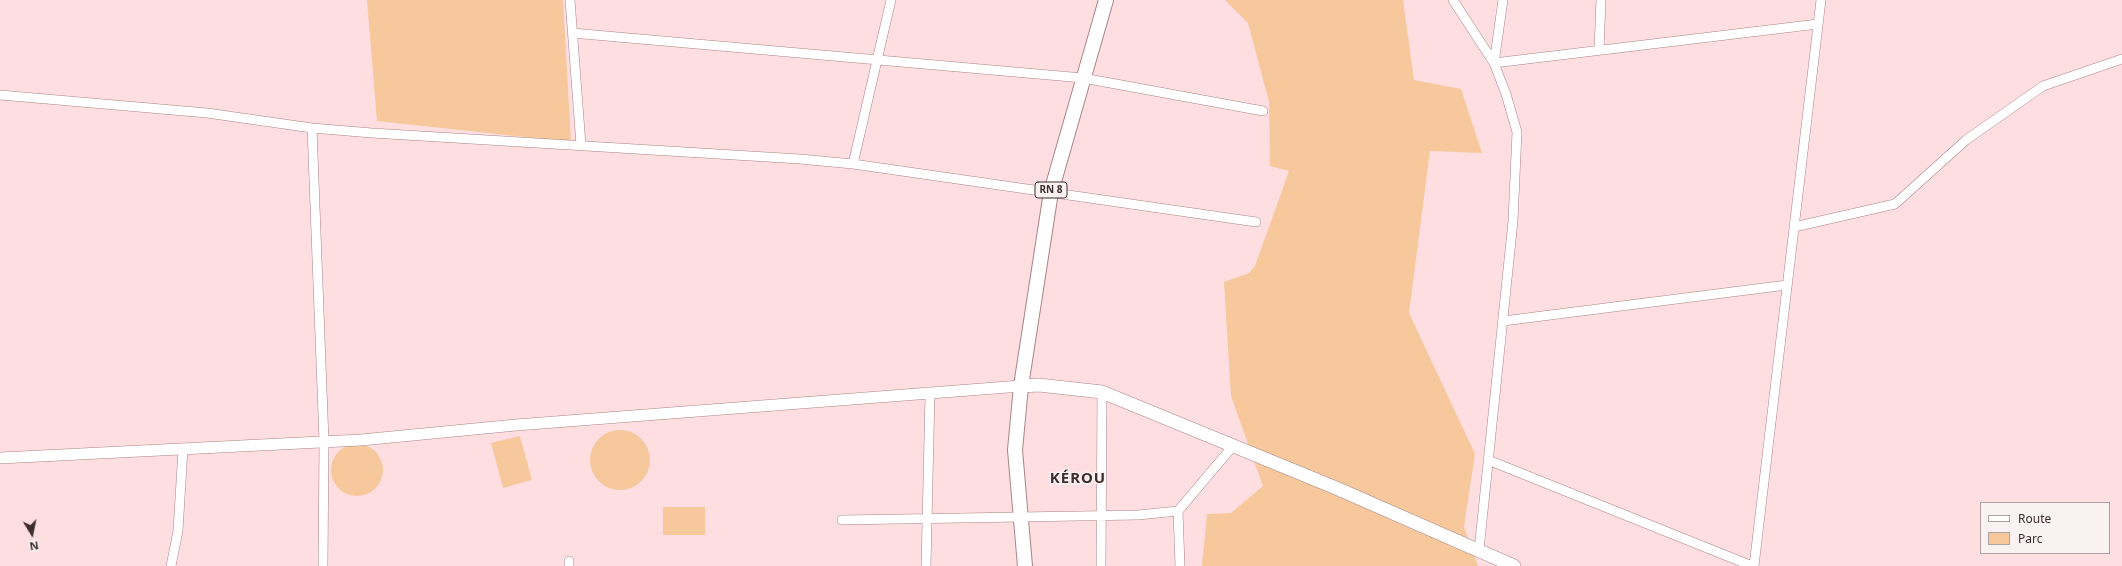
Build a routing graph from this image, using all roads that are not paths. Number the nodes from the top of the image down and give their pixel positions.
1 (570, 0) edge
2 (891, 0) edge
3 (1106, 0) edge
4 (1453, 0) edge
5 (1503, 0) edge
6 (1601, 0) edge
7 (1821, 0) edge
8 (1818, 24) junction
9 (572, 33) junction
10 (1599, 50) junction
11 (876, 59) junction
12 (2122, 59) edge
13 (1494, 63) junction
14 (1083, 78) junction
15 (0, 95) edge
16 (1263, 111) dead end
17 (312, 128) junction
18 (581, 146) junction
19 (853, 164) junction
20 (1051, 192) junction
21 (1256, 222) dead end
22 (1794, 227) junction
23 (1787, 285) junction
24 (1503, 321) junction
25 (1021, 386) junction
26 (1102, 392) junction
27 (930, 394) junction
28 (324, 441) junction
29 (1233, 446) junction
30 (183, 449) junction
31 (0, 458) edge
32 (1488, 460) junction
33 (1178, 511) junction
34 (1101, 516) junction
35 (1022, 517) junction
36 (927, 518) junction
37 (842, 520) dead end
38 (1479, 550) junction
39 (171, 566) edge
40 (323, 566) edge
41 (926, 566) edge
42 (1025, 566) edge
43 (1101, 566) edge
44 (1180, 566) edge
45 (1514, 566) edge
46 (1753, 566) edge

1 - 9 street
2 - 11 street
3 - 14 main road, RN 8
4 - 13 street
5 - 13 street
6 - 10 street
7 - 8 street
8 - 10 street
8 - 22 street
9 - 11 street
9 - 18 street
10 - 13 street
11 - 14 street
11 - 19 street
12 - 22 street
13 - 24 street
14 - 16 street
14 - 20 main road, RN 8
15 - 17 street
17 - 18 street
17 - 28 street
18 - 19 street
19 - 20 street
20 - 21 street
20 - 25 main road, RN 8
22 - 23 street
23 - 24 street
23 - 46 street
24 - 32 street
25 - 26 main road
25 - 27 street
25 - 35 main road, RN 8
26 - 29 main road
26 - 34 street
27 - 28 street
27 - 36 street
28 - 30 street
28 - 40 street
29 - 33 street
29 - 38 main road
30 - 31 street
30 - 39 street
32 - 38 street
32 - 46 street
33 - 34 street
33 - 44 street
34 - 35 street
34 - 43 street
35 - 36 street
35 - 42 main road, RN 8
36 - 37 street
36 - 41 street
38 - 45 main road

